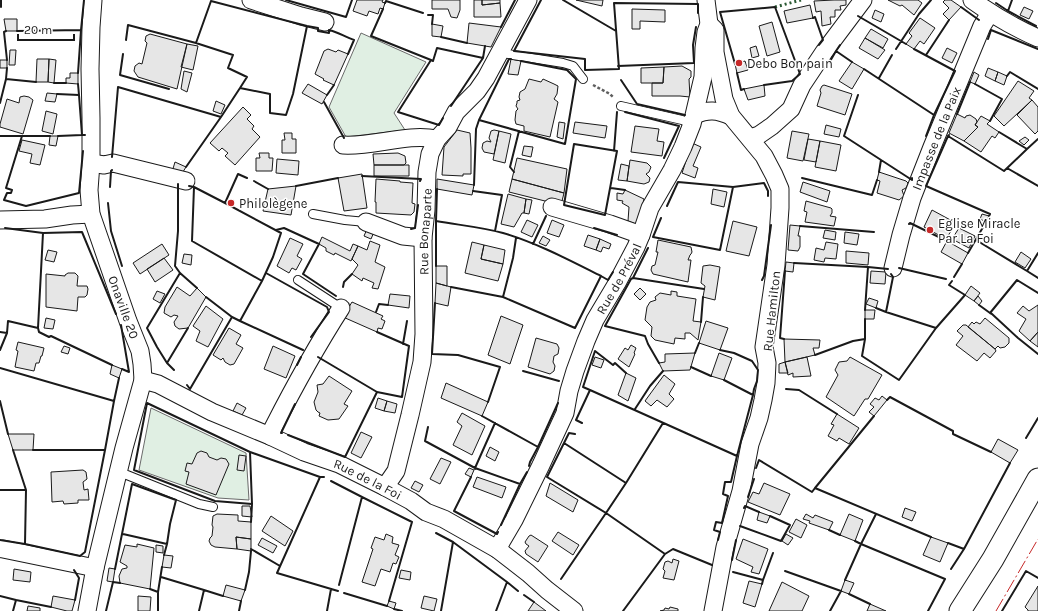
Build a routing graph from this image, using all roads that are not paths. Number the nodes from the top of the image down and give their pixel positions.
1 (93, 0) edge
2 (251, 0) edge
3 (528, 0) edge
4 (706, 0) edge
5 (863, 0) edge
6 (972, 0) edge
7 (990, 13) junction
8 (325, 22) dead end
9 (709, 24) junction
10 (1038, 38) edge
11 (500, 52) junction
12 (582, 79) road end
13 (724, 100) junction
14 (621, 106) road end
15 (695, 113) junction
16 (731, 116) junction
17 (750, 138) junction
18 (437, 139) junction
19 (343, 145) dead end
20 (91, 164) junction
21 (186, 181) dead end
22 (552, 208) dead end
23 (91, 214) junction
24 (313, 214) dead end
25 (0, 220) edge
26 (366, 222) joint
27 (641, 236) junction
28 (423, 238) junction
29 (893, 268) dead end
30 (298, 280) dead end
31 (341, 308) joint
32 (143, 380) junction
33 (270, 436) junction
34 (119, 473) junction
35 (1037, 483) edge
36 (385, 487) junction
37 (213, 507) dead end
38 (3, 549) dead end
39 (497, 549) junction
40 (95, 568) junction
41 (86, 611) edge
42 (574, 611) edge
43 (713, 611) edge
44 (960, 611) edge

1 - 20 street, Onaville 20
2 - 8 street
3 - 11 street, Rue Bonaparte
4 - 9 street, Rue de Préval
5 - 17 street
6 - 7 street
7 - 10 street
7 - 29 street, Impasse de la Paix
9 - 13 street, Rue Hamilton
9 - 15 street, Rue de Préval
11 - 12 lane
11 - 18 street, Rue Bonaparte
13 - 15 street
13 - 16 street, Rue Hamilton
14 - 15 lane
15 - 16 street
15 - 27 street, Rue de Préval
16 - 17 street, Rue Hamilton
17 - 43 street, Rue Hamilton
18 - 19 street
18 - 28 street, Rue Bonaparte
20 - 21 street
20 - 23 street, Onaville 20
22 - 27 street
23 - 25 street
23 - 32 street, Onaville 20
24 - 26 lane
26 - 28 street
27 - 39 street, Rue de Préval
28 - 36 street, Rue Bonaparte
30 - 31 lane
31 - 33 street
32 - 33 street, Rue de la Foi
32 - 34 street, Onaville 20
33 - 36 street, Rue de la Foi
34 - 37 lane
34 - 40 street, Onaville 20
35 - 44 street
36 - 39 street, Rue de la Foi
38 - 40 street
39 - 42 street, Rue de la Foi
40 - 41 street, Onaville 20

